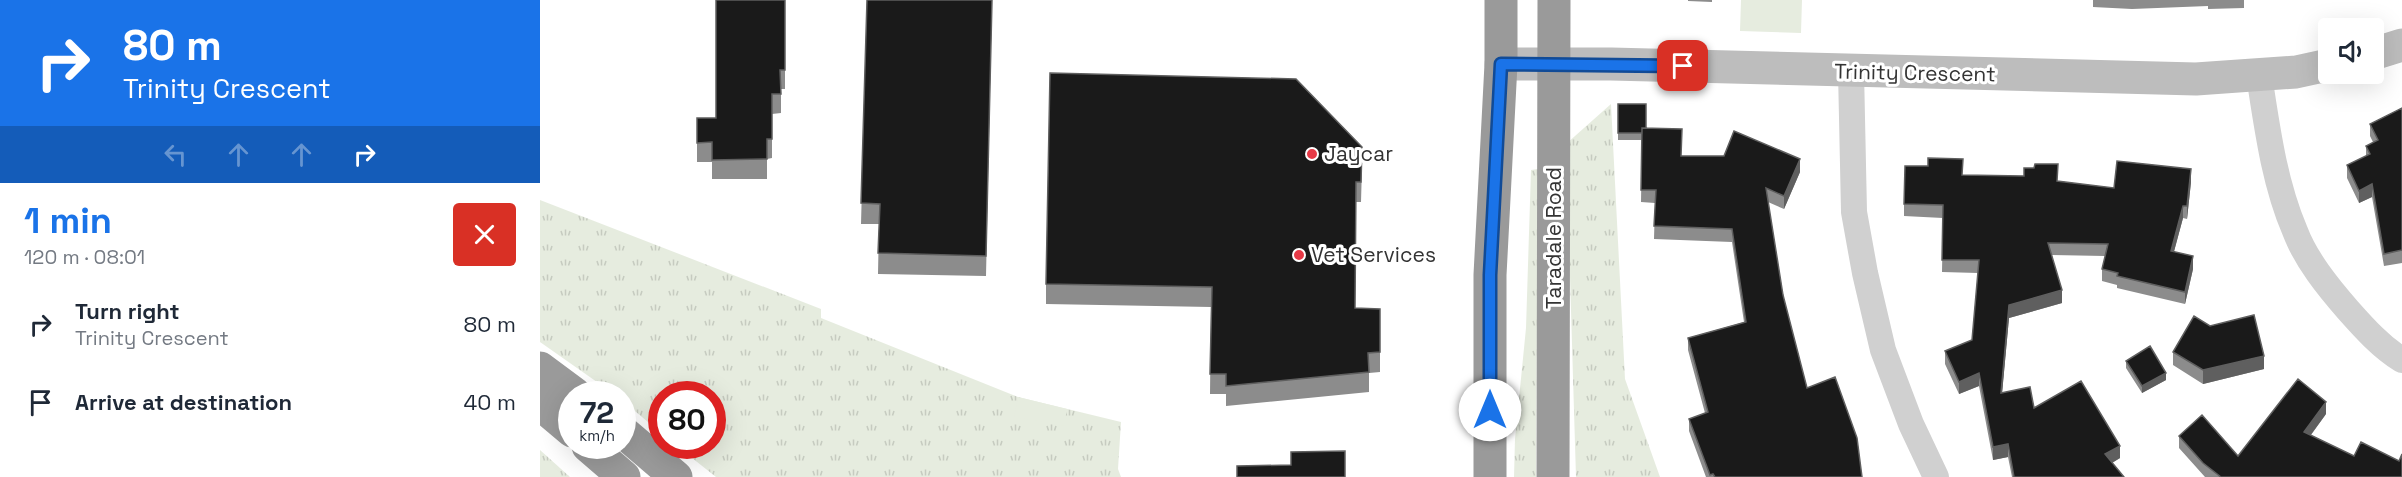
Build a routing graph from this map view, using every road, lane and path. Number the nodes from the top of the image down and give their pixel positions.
1 (1502, 0) edge
2 (1554, 0) edge
3 (2402, 45) edge
4 (2384, 51) edge
5 (1501, 64) junction
6 (1555, 65) junction
7 (2318, 66) edge
8 (1851, 71) junction
9 (2259, 75) junction
10 (2402, 360) edge
11 (540, 368) edge
12 (558, 381) edge
13 (540, 404) edge
14 (558, 419) edge
15 (636, 443) edge
16 (603, 459) edge
17 (624, 477) edge
18 (676, 477) edge
19 (1490, 477) edge
20 (1553, 477) edge
21 (1936, 477) edge

1 - 5 highway
2 - 6 highway, Taradale Road
3 - 4 street
5 - 6 street, Trinity Crescent
5 - 19 highway
6 - 8 street, Trinity Crescent
6 - 20 highway, Taradale Road
7 - 9 street, Trinity Crescent
8 - 9 street, Trinity Crescent
8 - 21 street
9 - 10 street
11 - 12 highway
13 - 14 highway
15 - 18 highway
16 - 17 highway

